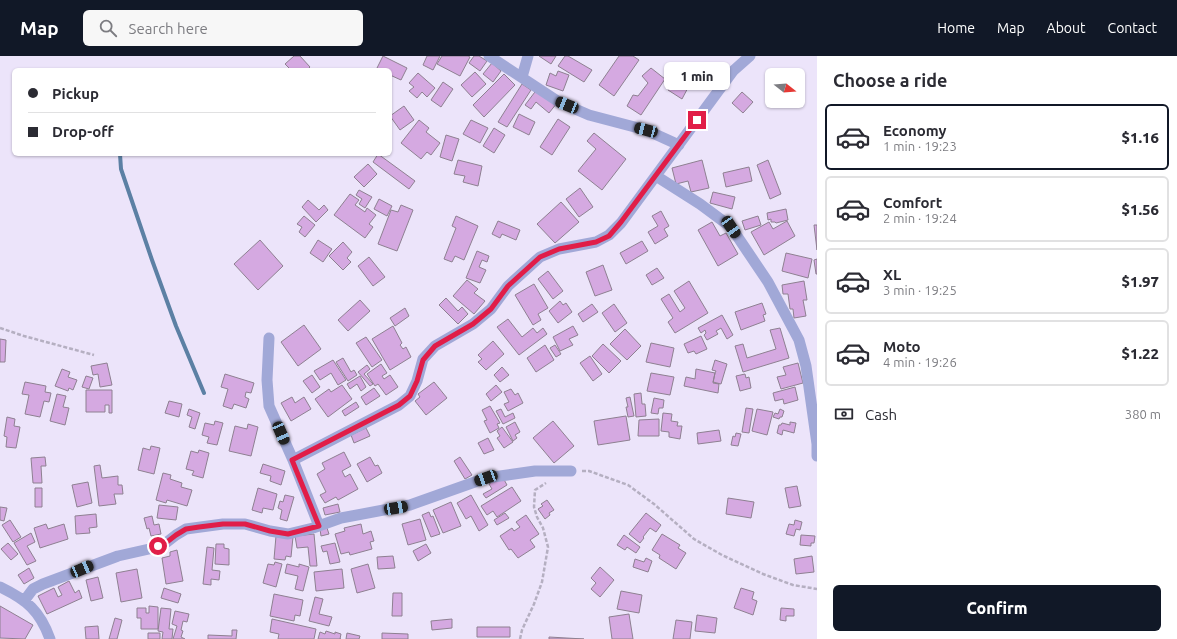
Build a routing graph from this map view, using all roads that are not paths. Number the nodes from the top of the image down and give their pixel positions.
1 (489, 56) edge
2 (528, 56) edge
3 (750, 56) edge
4 (522, 77) junction
5 (679, 145) junction
6 (656, 176) junction
7 (269, 338) dead end
8 (817, 444) edge
9 (817, 456) edge
10 (292, 460) junction
11 (571, 472) road end
12 (319, 526) junction
13 (0, 587) edge
14 (24, 601) junction
15 (50, 639) edge

1 - 4 street
2 - 4 street
3 - 5 street
4 - 5 street
5 - 6 street
6 - 8 street
6 - 10 street
7 - 10 street
8 - 9 street
10 - 12 street
11 - 12 street
12 - 14 street
13 - 14 street
14 - 15 street

